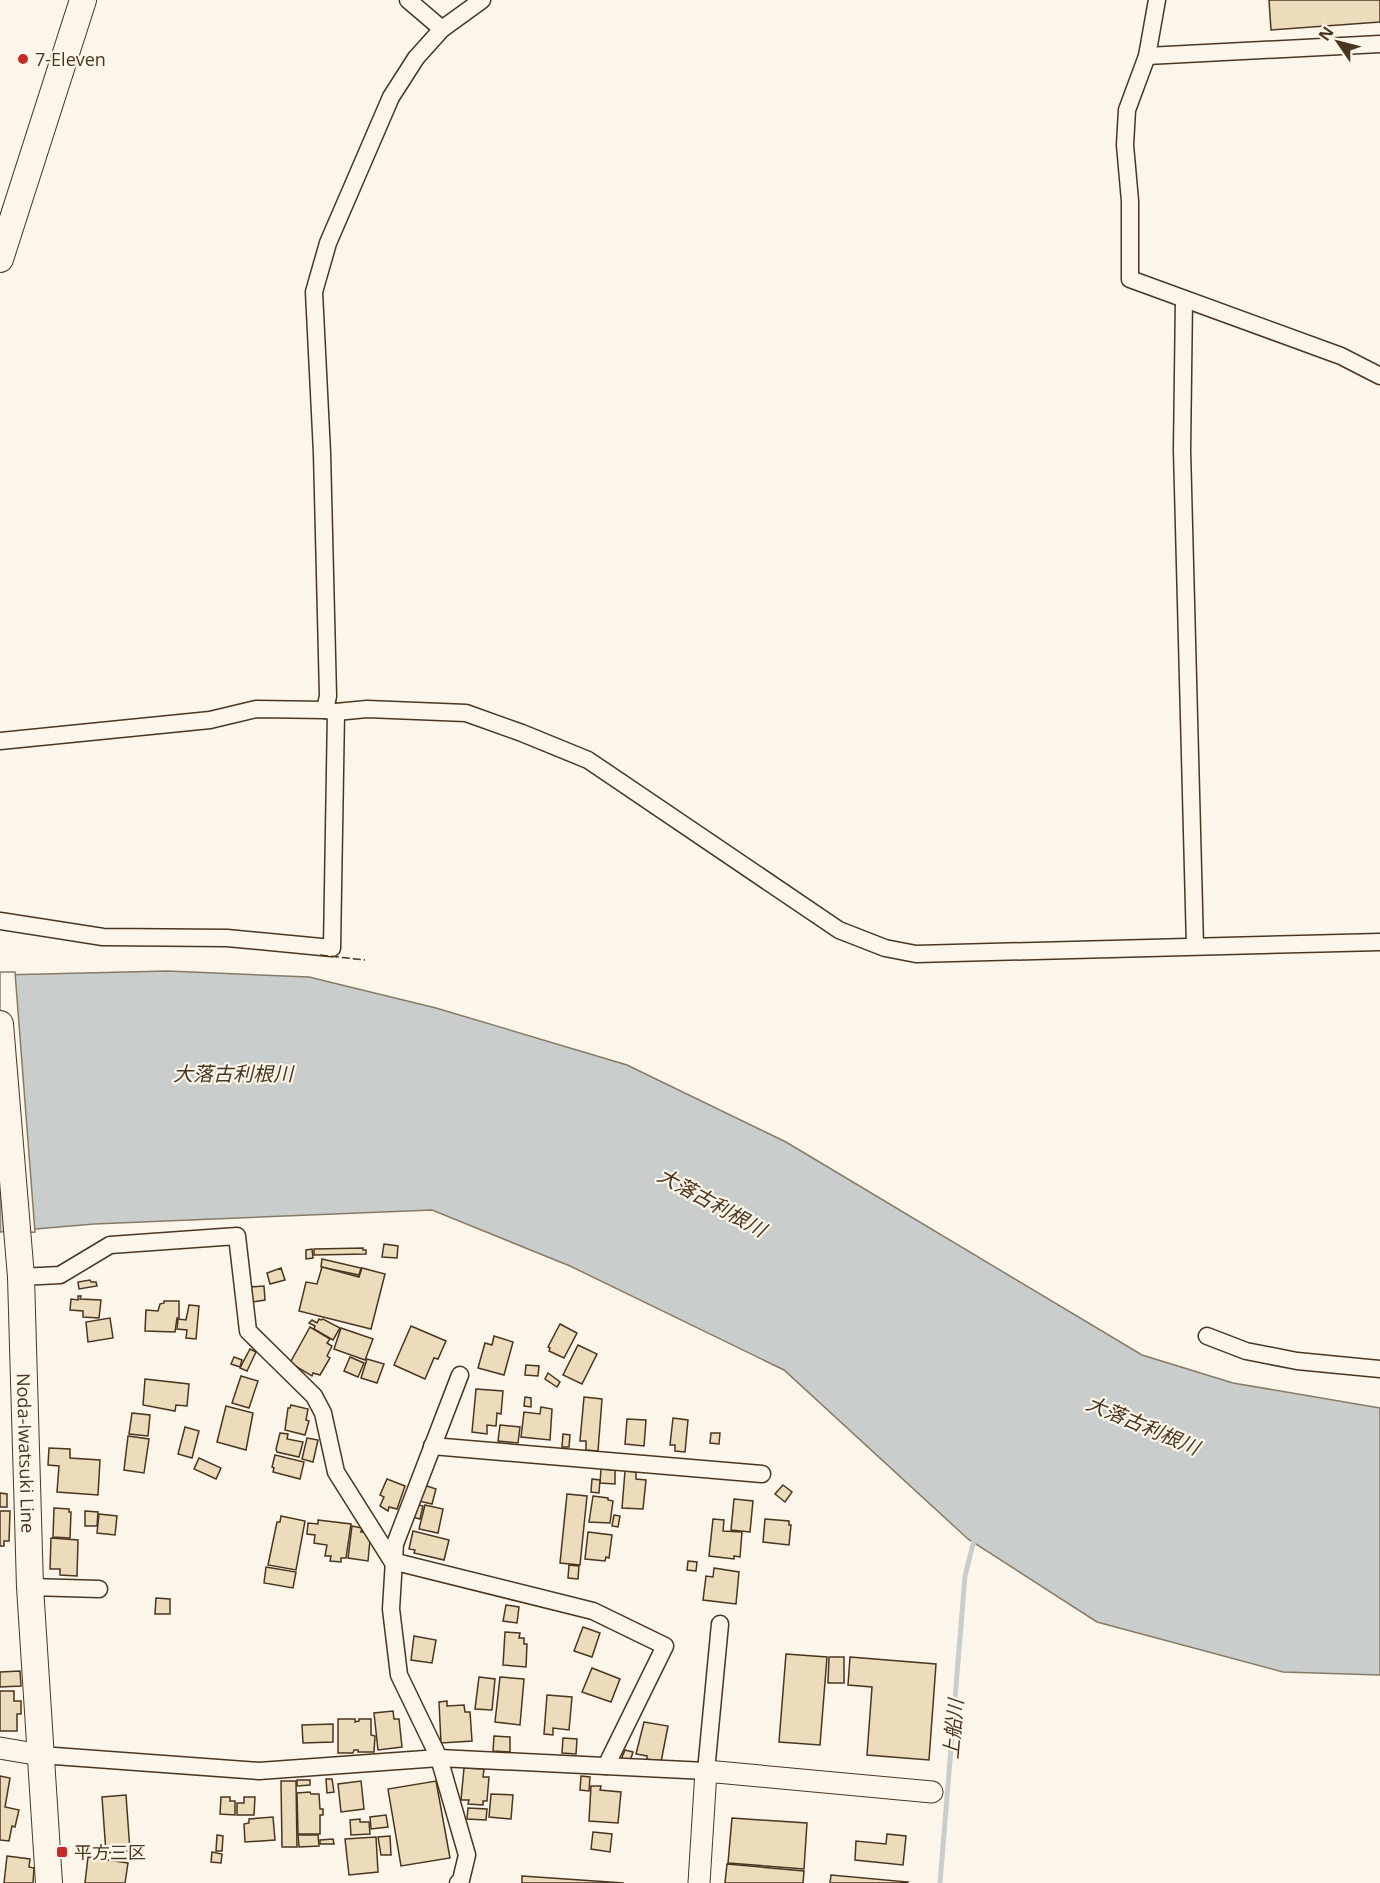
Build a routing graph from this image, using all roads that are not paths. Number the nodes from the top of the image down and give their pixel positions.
1 (83, 0) edge
2 (408, 0) edge
3 (482, 0) edge
4 (1157, 0) edge
5 (442, 29) junction
6 (1380, 44) edge
7 (1147, 56) junction
8 (0, 259) edge
9 (1184, 299) junction
10 (1380, 376) edge
11 (331, 711) junction
12 (0, 741) edge
13 (0, 921) edge
14 (1380, 942) edge
15 (1195, 946) junction
16 (0, 1024) edge
17 (21, 1277) junction
18 (1207, 1336) dead end
19 (1380, 1369) edge
20 (460, 1375) dead end
21 (432, 1446) junction
22 (762, 1474) dead end
23 (392, 1561) junction
24 (30, 1587) junction
25 (99, 1589) dead end
26 (720, 1624) dead end
27 (0, 1748) edge
28 (41, 1755) junction
29 (439, 1758) junction
30 (606, 1766) junction
31 (706, 1771) junction
32 (932, 1792) dead end
33 (49, 1883) edge
34 (458, 1883) edge
35 (699, 1883) edge

1 - 8 main road
2 - 5 street
3 - 5 street
4 - 7 street
5 - 11 street
6 - 7 street
7 - 9 street
9 - 10 street
9 - 15 street
11 - 12 street
11 - 13 street
11 - 15 street
14 - 15 street
16 - 17 main road, Noda-Iwatsuki Line
17 - 23 street
17 - 24 main road, Noda-Iwatsuki Line
18 - 19 street
20 - 21 street
21 - 22 street
21 - 23 street
23 - 29 street
23 - 30 street
24 - 25 street
24 - 28 main road, Noda-Iwatsuki Line
26 - 31 street
27 - 28 street
28 - 29 street
28 - 33 main road, Noda-Iwatsuki Line
29 - 30 street
29 - 34 street
30 - 31 street
31 - 32 street
31 - 35 street

